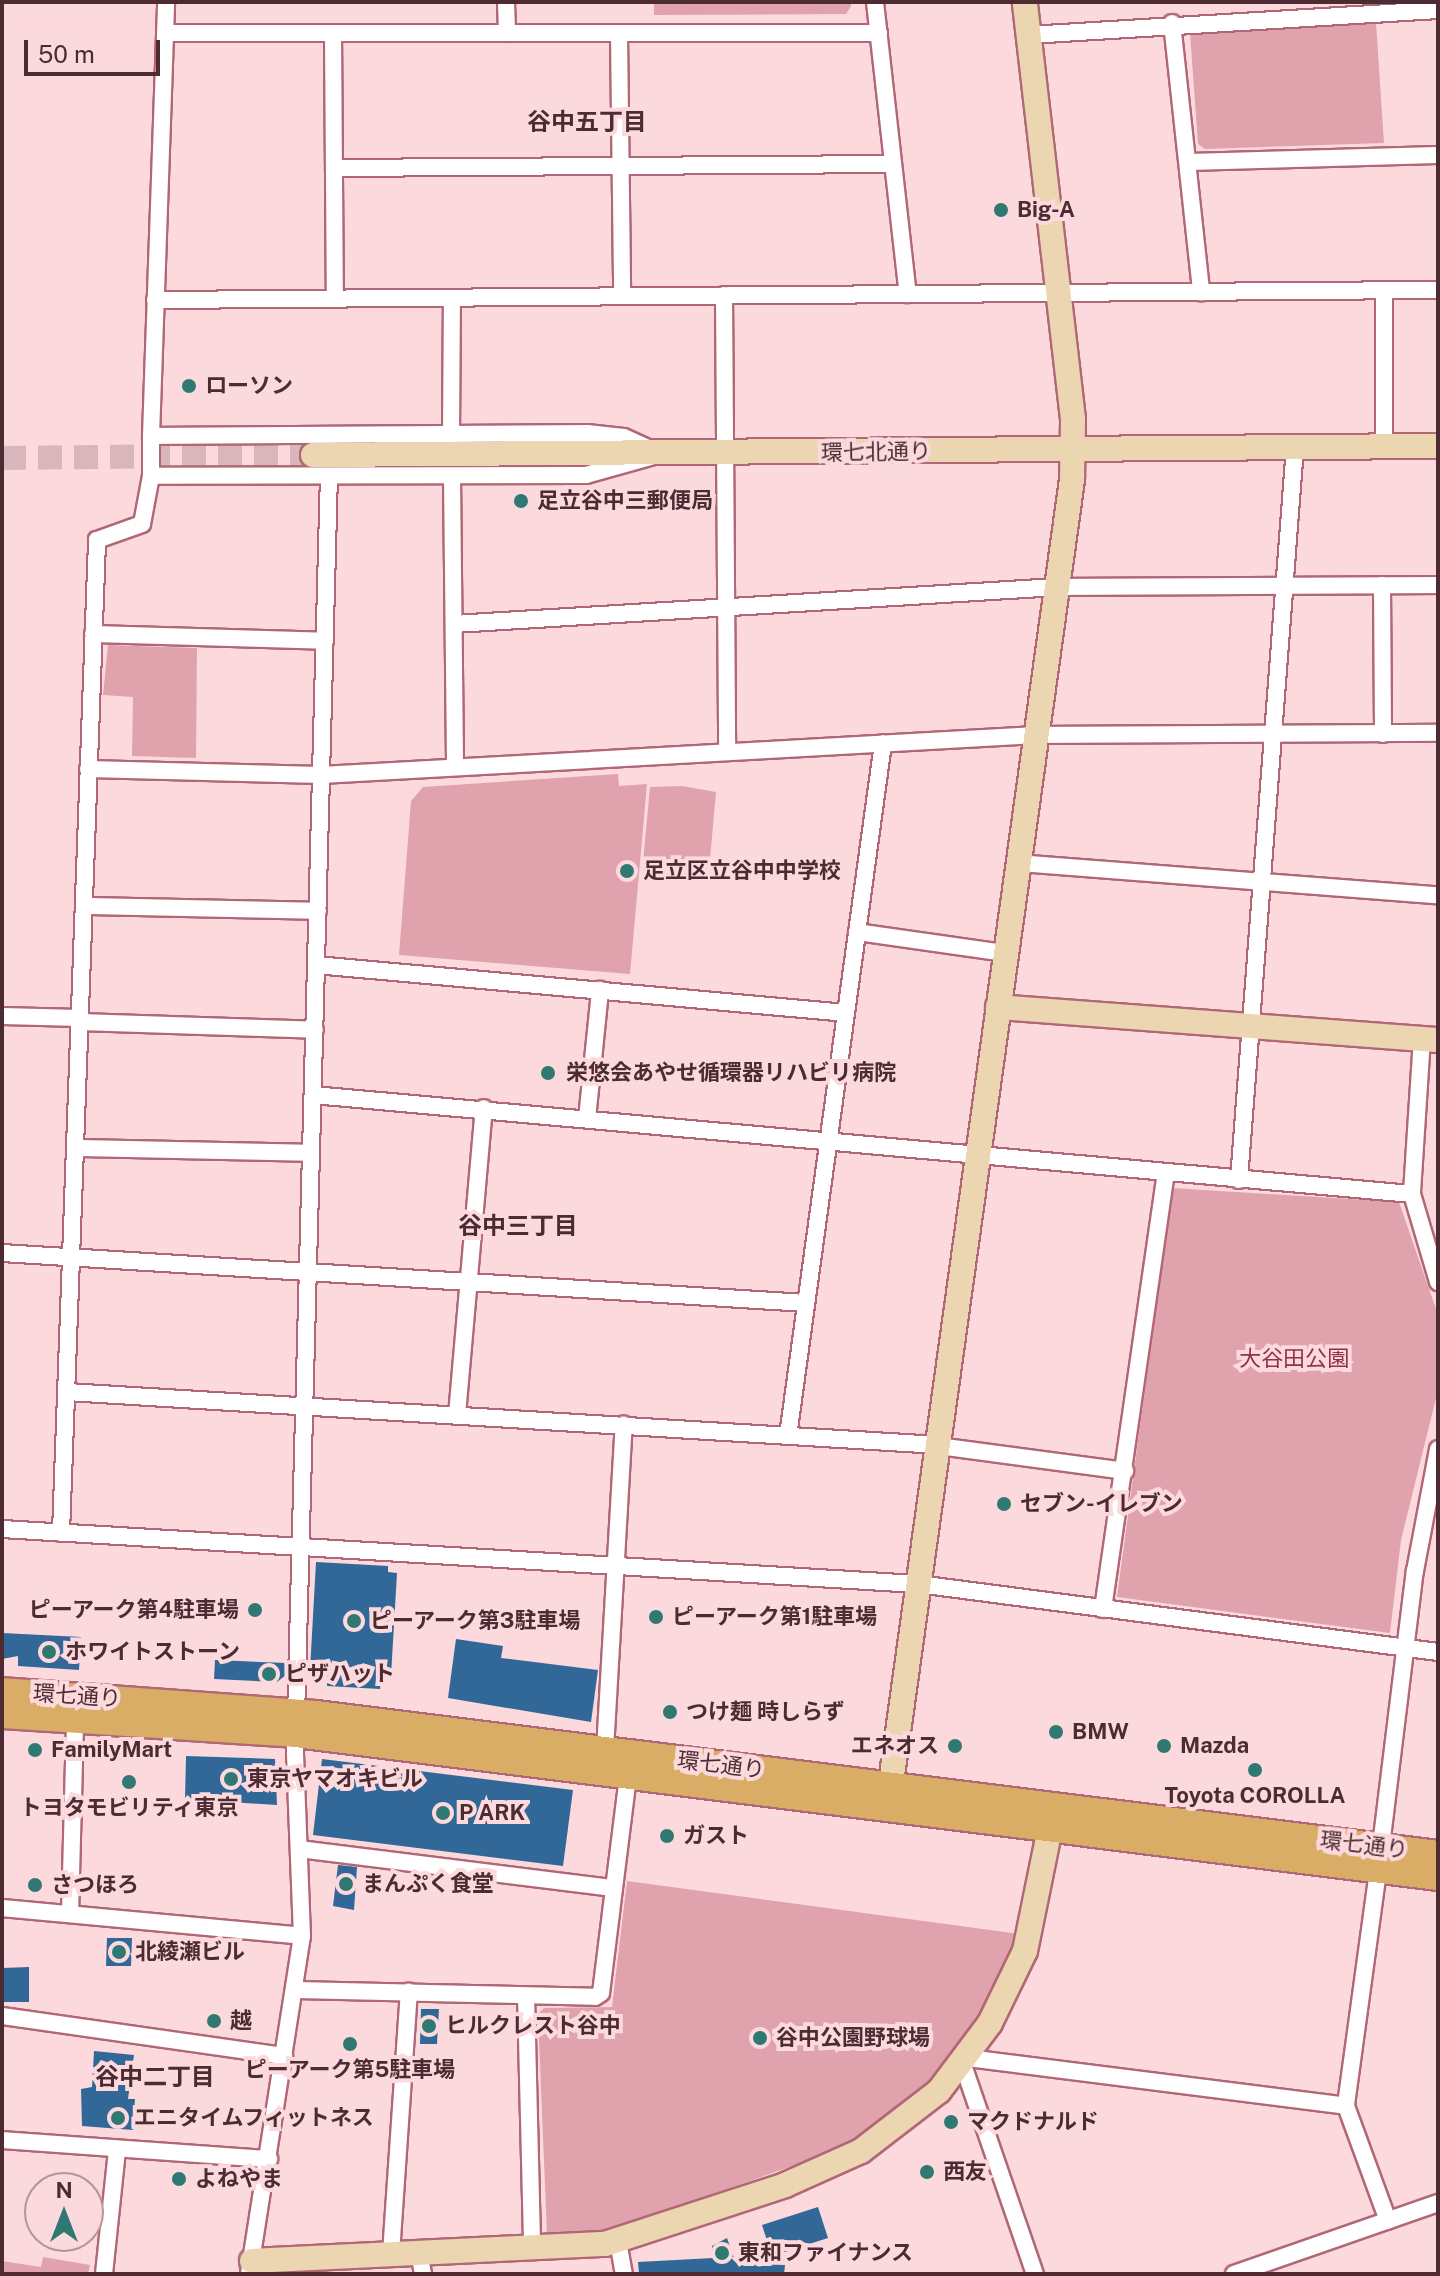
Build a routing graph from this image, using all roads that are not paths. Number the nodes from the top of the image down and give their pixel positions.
1 (166, 2) edge
2 (506, 2) edge
3 (875, 2) edge
4 (1025, 2) edge
5 (1360, 8) edge
6 (1438, 10) edge
7 (1172, 23) junction
8 (166, 33) junction
9 (333, 33) junction
10 (507, 33) junction
11 (879, 33) junction
12 (619, 34) junction
13 (1029, 35) junction
14 (1438, 155) edge
15 (1188, 162) junction
16 (893, 164) junction
17 (620, 166) junction
18 (335, 168) junction
19 (1438, 290) edge
20 (1384, 291) junction
21 (1201, 292) junction
22 (1058, 293) junction
23 (908, 294) junction
24 (724, 295) junction
25 (622, 296) junction
26 (452, 298) junction
27 (335, 299) junction
28 (155, 300) junction
29 (451, 434) junction
30 (151, 436) junction
31 (1384, 446) junction
32 (1438, 446) edge
33 (1295, 447) junction
34 (1074, 449) junction
35 (661, 454) junction
36 (728, 454) junction
37 (313, 455) tunnel mouth
38 (151, 476) junction
39 (452, 476) junction
40 (329, 477) junction
41 (1382, 585) junction
42 (1438, 585) edge
43 (1284, 586) junction
44 (1057, 587) junction
45 (725, 606) junction
46 (454, 624) junction
47 (93, 634) junction
48 (325, 641) junction
49 (1438, 733) edge
50 (1272, 734) junction
51 (1383, 734) junction
52 (1037, 735) junction
53 (883, 743) junction
54 (727, 752) junction
55 (455, 767) junction
56 (88, 769) junction
57 (321, 775) junction
58 (1018, 863) junction
59 (1261, 880) junction
60 (1438, 895) edge
61 (85, 906) junction
62 (318, 911) junction
63 (857, 932) junction
64 (1005, 953) junction
65 (316, 965) junction
66 (600, 990) junction
67 (998, 1007) junction
68 (846, 1013) junction
69 (2, 1016) edge
70 (80, 1020) junction
71 (1251, 1025) junction
72 (315, 1030) junction
73 (1430, 1039) edge
74 (313, 1095) junction
75 (484, 1108) junction
76 (587, 1119) junction
77 (829, 1141) junction
78 (76, 1148) junction
79 (311, 1153) junction
80 (978, 1154) junction
81 (1166, 1174) junction
82 (1239, 1180) junction
83 (1412, 1194) junction
84 (2, 1253) edge
85 (69, 1258) junction
86 (308, 1272) junction
87 (468, 1282) junction
88 (1438, 1282) edge
89 (805, 1303) junction
90 (67, 1392) junction
91 (304, 1408) junction
92 (457, 1415) junction
93 (624, 1425) junction
94 (788, 1436) junction
95 (937, 1447) junction
96 (1438, 1449) edge
97 (1125, 1471) junction
98 (2, 1529) edge
99 (61, 1533) junction
100 (301, 1547) junction
101 (616, 1566) junction
102 (918, 1584) junction
103 (1103, 1609) junction
104 (1404, 1647) junction
105 (1438, 1652) edge
106 (2, 1691) edge
107 (2, 1715) edge
108 (75, 1720) junction
109 (296, 1723) junction
110 (605, 1750) junction
111 (628, 1776) junction
112 (889, 1797) junction
113 (1050, 1828) junction
114 (299, 1849) junction
115 (1438, 1854) edge
116 (1380, 1858) junction
117 (1438, 1877) edge
118 (614, 1888) junction
119 (2, 1908) edge
120 (70, 1914) junction
121 (302, 1936) junction
122 (296, 1990) junction
123 (409, 1992) junction
124 (526, 1996) junction
125 (2, 2016) edge
126 (284, 2056) junction
127 (966, 2061) junction
128 (1346, 2106) junction
129 (2, 2140) edge
130 (117, 2150) junction
131 (269, 2159) junction
132 (1438, 2203) edge
133 (1388, 2221) junction
134 (618, 2241) junction
135 (532, 2248) junction
136 (391, 2254) junction
137 (421, 2264) edge
138 (250, 2267) edge
139 (104, 2274) edge
140 (624, 2274) edge
141 (1035, 2274) edge
142 (1234, 2274) edge

1 - 8 street
2 - 10 street
3 - 11 street
4 - 13 street
5 - 6 street
5 - 7 street
7 - 13 street
7 - 15 street
8 - 9 street
8 - 28 street
9 - 10 street
9 - 18 street
10 - 12 street
11 - 12 street
11 - 16 street
12 - 17 street
13 - 22 street
14 - 15 street
15 - 21 street
16 - 17 street
16 - 23 street
17 - 18 street
17 - 25 street
18 - 27 street
19 - 20 street
20 - 21 street
20 - 31 street
21 - 22 street
22 - 23 street
22 - 34 street
23 - 24 street
24 - 25 street
24 - 36 street
25 - 26 street
26 - 27 street
26 - 29 street
27 - 28 street
28 - 30 street
29 - 30 street
29 - 35 street
30 - 38 street
31 - 32 street, 環七北通り
31 - 33 street, 環七北通り
33 - 34 street, 環七北通り
33 - 43 street
34 - 36 street, 環七北通り
34 - 44 street
35 - 36 street, 環七北通り
35 - 37 street, 環七北通り
35 - 39 street
36 - 45 street
38 - 40 street
38 - 47 street
39 - 40 street
39 - 46 street
40 - 48 street
41 - 42 street
41 - 43 street
41 - 51 street
43 - 44 street
43 - 50 street
44 - 45 street
44 - 52 street
45 - 46 street
45 - 54 street
46 - 55 street
47 - 48 street
47 - 56 street
48 - 57 street
49 - 51 street
50 - 51 street
50 - 52 street
50 - 59 street
52 - 53 street
52 - 58 street
53 - 54 street
53 - 63 street
54 - 55 street
55 - 57 street
56 - 57 street
56 - 61 street
57 - 62 street
58 - 59 street
58 - 64 street
59 - 60 street
59 - 71 street
61 - 62 street
61 - 70 street
62 - 65 street
63 - 64 street
63 - 68 street
64 - 67 street
65 - 66 street
65 - 72 street
66 - 68 street
66 - 76 street
67 - 71 street
67 - 80 street
68 - 77 street
69 - 70 street
70 - 72 street
70 - 78 street
71 - 73 street
71 - 82 street
72 - 74 street
73 - 83 street
74 - 75 street
74 - 79 street
75 - 76 street
75 - 87 street
76 - 77 street
77 - 80 street
77 - 89 street
78 - 79 street
78 - 85 street
79 - 86 street
80 - 81 street
80 - 95 street
81 - 82 street
81 - 97 street
82 - 83 street
83 - 88 street
84 - 85 street
85 - 86 street
85 - 90 street
86 - 87 street
86 - 91 street
87 - 89 street
87 - 92 street
89 - 94 street
90 - 91 street
90 - 99 street
91 - 92 street
91 - 100 street
92 - 93 street
93 - 94 street
93 - 101 street
94 - 95 street
95 - 97 street
95 - 102 street
96 - 104 street
97 - 103 street
98 - 99 street
99 - 100 street
100 - 101 street
100 - 109 street
101 - 102 street
101 - 110 street
102 - 103 street
102 - 112 street
103 - 104 street
104 - 105 street
104 - 116 street
106 - 109 main road, 環七通り
107 - 108 main road, 環七通り
108 - 109 main road, 環七通り
108 - 120 street
109 - 110 main road, 環七通り
109 - 111 main road, 環七通り
109 - 114 street
110 - 112 main road, 環七通り
111 - 112 main road, 環七通り
111 - 118 street
112 - 113 main road, 環七通り
112 - 116 main road, 環七通り
113 - 116 main road, 環七通り
113 - 127 street
114 - 118 street
114 - 121 street
115 - 116 main road, 環七通り
116 - 117 main road, 環七通り
116 - 128 street
118 - 124 street
119 - 120 street
120 - 121 street
121 - 122 street
122 - 123 street
122 - 126 street
123 - 124 street
123 - 136 street
124 - 135 street
125 - 126 street
126 - 131 street
127 - 128 street
127 - 134 street
127 - 141 street
128 - 133 street
129 - 130 street
130 - 131 street
130 - 139 street
131 - 138 street
132 - 133 street
133 - 142 street
134 - 135 street
134 - 140 street
135 - 137 street
136 - 137 street
136 - 138 street

